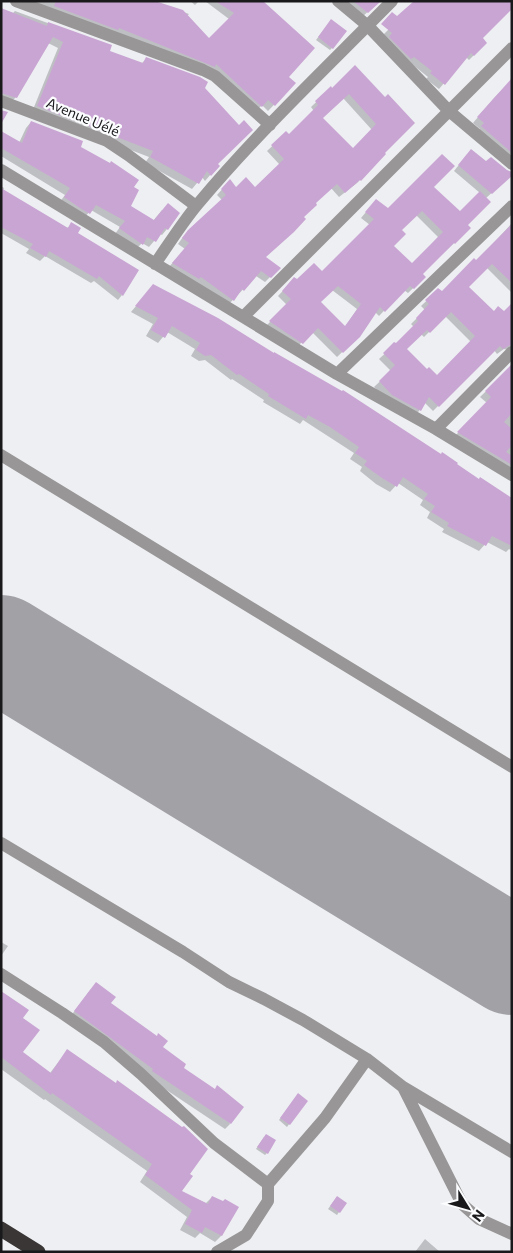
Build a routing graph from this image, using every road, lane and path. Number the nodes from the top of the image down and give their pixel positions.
1 (16, 1) edge
2 (338, 1) edge
3 (392, 1) edge
4 (368, 26) junction
5 (512, 48) edge
6 (1, 101) edge
7 (449, 111) junction
8 (270, 124) junction
9 (512, 164) edge
10 (1, 170) edge
11 (196, 206) junction
12 (512, 206) edge
13 (156, 264) junction
14 (243, 318) junction
15 (512, 352) edge
16 (337, 374) junction
17 (436, 429) junction
18 (1, 455) edge
19 (512, 475) edge
20 (512, 768) edge
21 (1, 843) edge
22 (1, 974) edge
23 (367, 1059) junction
24 (403, 1087) junction
25 (512, 1152) edge
26 (268, 1184) junction
27 (1, 1229) edge
28 (512, 1234) edge
29 (38, 1252) edge
30 (217, 1252) edge

1 - 8 street
2 - 4 street
3 - 4 street
4 - 7 street
4 - 8 street
5 - 7 street
6 - 11 street, Avenue Uélé
7 - 9 street
7 - 14 street
8 - 11 street
10 - 13 street
11 - 13 street
12 - 16 street
13 - 14 street
14 - 16 street
15 - 17 street
16 - 17 street
17 - 19 street
18 - 20 street
21 - 23 street
22 - 26 street
23 - 24 street
23 - 26 street
24 - 25 street
24 - 28 street
26 - 30 street
27 - 29 highway

